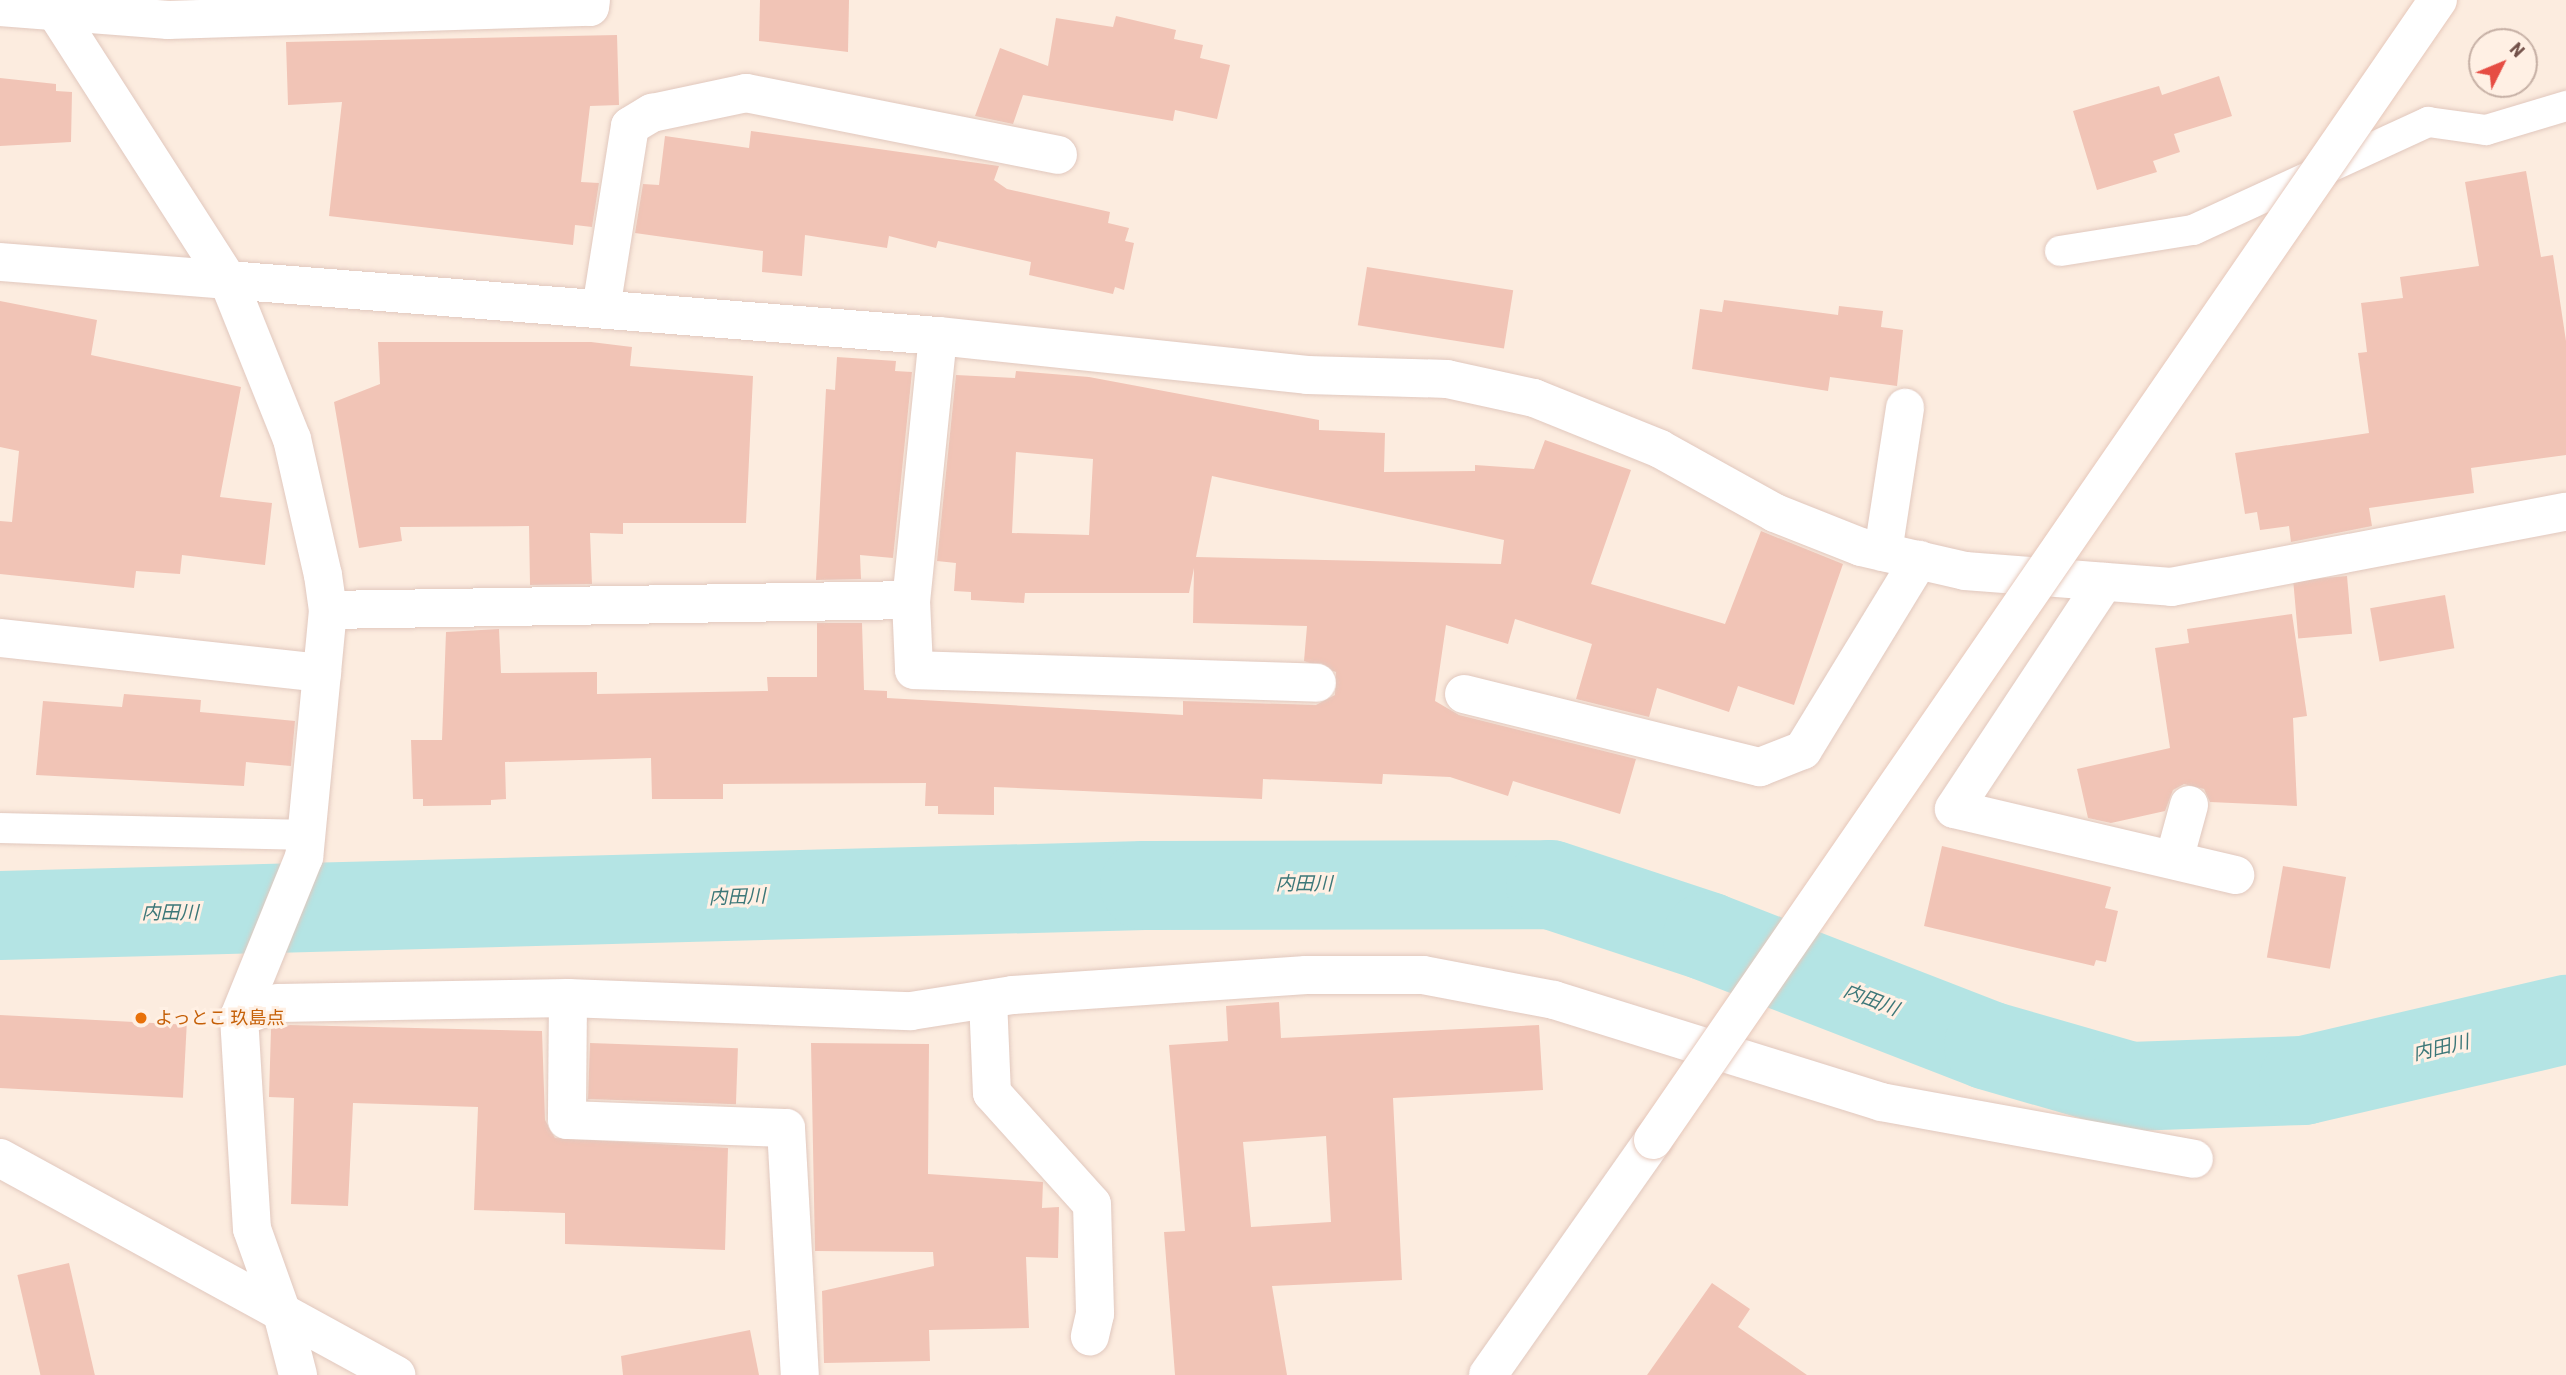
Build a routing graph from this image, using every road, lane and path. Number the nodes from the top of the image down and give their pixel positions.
1 (591, 0) edge
2 (2438, 0) edge
3 (51, 5) edge
4 (0, 7) edge
5 (2566, 106) edge
6 (1058, 155) dead end
7 (2060, 251) dead end
8 (0, 262) edge
9 (228, 280) junction
10 (601, 309) junction
11 (938, 336) junction
12 (1905, 408) dead end
13 (2566, 512) edge
14 (1883, 552) junction
15 (1919, 560) junction
16 (2104, 582) junction
17 (911, 600) junction
18 (328, 610) junction
19 (0, 638) edge
20 (322, 673) junction
21 (1317, 683) dead end
22 (1464, 694) dead end
23 (2189, 805) dead end
24 (0, 828) edge
25 (305, 846) junction
26 (2174, 860) junction
27 (2235, 875) dead end
28 (568, 998) junction
29 (988, 999) junction
30 (242, 1005) junction
31 (0, 1158) edge
32 (2194, 1159) dead end
33 (282, 1313) junction
34 (1090, 1335) dead end
35 (298, 1375) edge
36 (396, 1375) edge
37 (800, 1375) edge
38 (1488, 1375) edge

1 - 3 street
2 - 38 street, bridge
3 - 4 street
3 - 9 street
5 - 7 lane
6 - 10 street
8 - 9 street
9 - 10 street
9 - 18 street
10 - 11 street
11 - 14 street
11 - 17 street
12 - 14 street
13 - 16 street
14 - 15 street
15 - 16 street
15 - 22 street
16 - 26 street
17 - 18 street
17 - 21 street
18 - 20 street
19 - 20 street
20 - 25 street
23 - 26 street
24 - 25 lane
25 - 30 street
26 - 27 street
28 - 29 street
28 - 30 street
28 - 37 street
29 - 32 street
29 - 34 street
30 - 33 street
31 - 33 street
33 - 35 street
33 - 36 street

